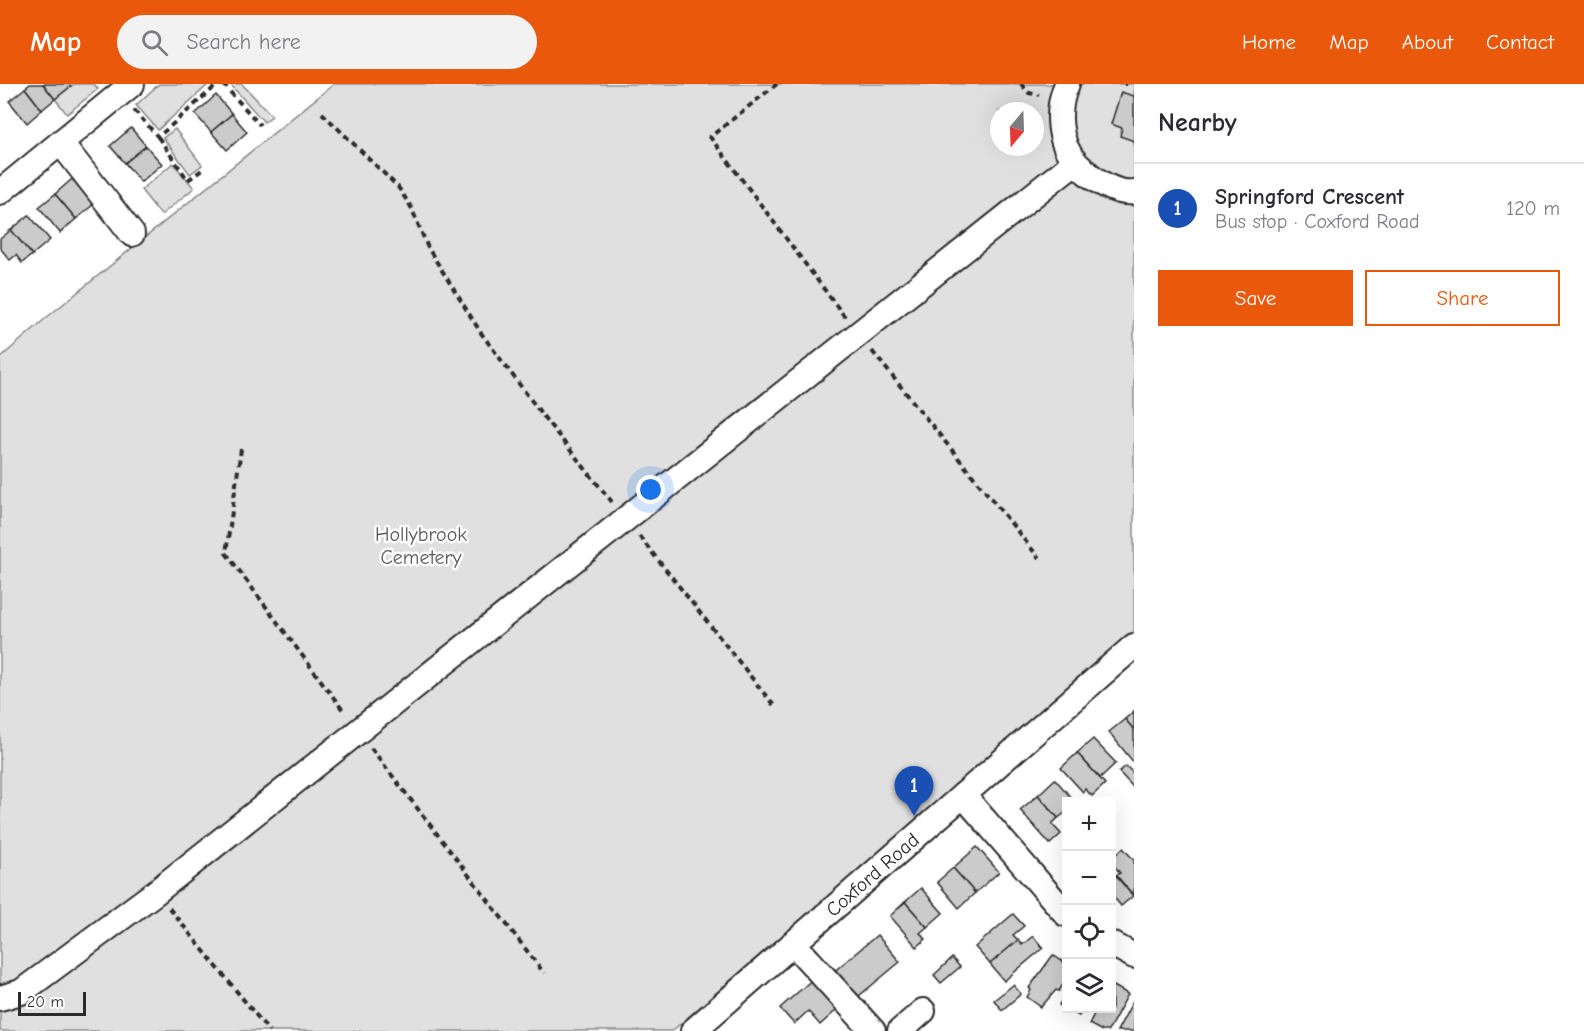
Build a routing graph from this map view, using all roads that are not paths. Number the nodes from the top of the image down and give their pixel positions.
1 (1067, 84) edge
2 (126, 89) edge
3 (61, 143) junction
4 (1075, 162) junction
5 (0, 192) edge
6 (1134, 192) edge
7 (132, 234) dead end
8 (1134, 646) edge
9 (963, 795) junction
10 (1062, 909) edge
11 (793, 943) junction
12 (1116, 946) edge
13 (1134, 956) edge
14 (0, 998) edge
15 (923, 1011) dead end
16 (693, 1031) edge
17 (873, 1031) edge
18 (900, 1031) edge

1 - 4 street
2 - 3 street
3 - 5 street
3 - 7 street
4 - 6 street
4 - 14 street
8 - 9 street, Coxford Road
9 - 10 street
9 - 11 street, Coxford Road
11 - 16 street, Coxford Road
11 - 17 street
12 - 13 street
15 - 18 street

